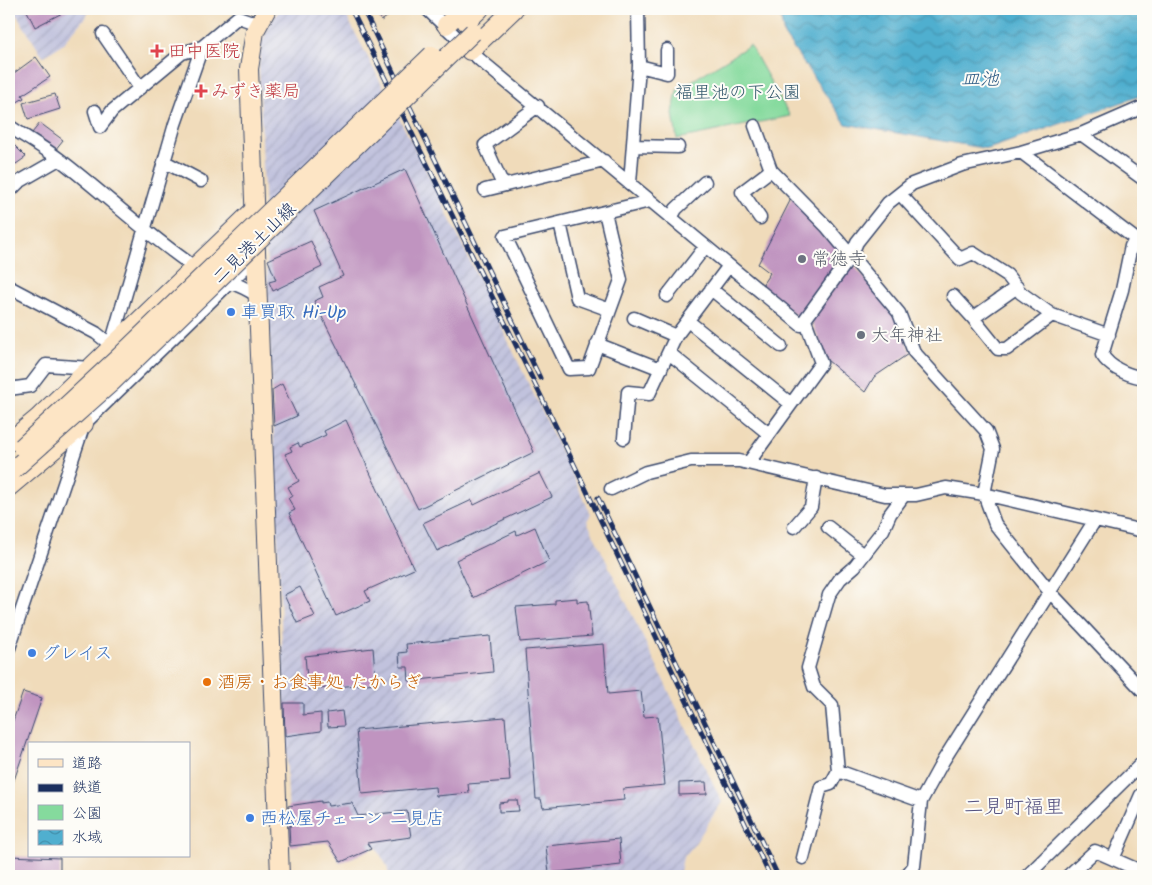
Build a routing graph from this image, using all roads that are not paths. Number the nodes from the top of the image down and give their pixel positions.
1 (427, 9) edge
2 (480, 9) edge
3 (497, 9) edge
4 (514, 9) edge
5 (638, 9) edge
6 (263, 16) edge
7 (467, 21) edge
8 (446, 25) junction
9 (103, 34) dead end
10 (202, 47) junction
11 (667, 50) dead end
12 (470, 51) junction
13 (639, 66) junction
14 (140, 88) junction
15 (538, 106) junction
16 (1143, 107) edge
17 (94, 111) dead end
18 (9, 126) edge
19 (755, 126) dead end
20 (1081, 134) junction
21 (633, 146) junction
22 (678, 147) dead end
23 (1021, 152) junction
24 (59, 159) junction
25 (604, 161) junction
26 (165, 162) junction
27 (772, 170) junction
28 (1143, 179) edge
29 (201, 181) dead end
30 (705, 182) dead end
31 (630, 183) junction
32 (503, 185) junction
33 (485, 190) dead end
34 (9, 192) edge
35 (900, 194) junction
36 (650, 201) junction
37 (254, 210) junction
38 (605, 212) junction
39 (671, 218) junction
40 (760, 218) dead end
41 (560, 223) junction
42 (145, 230) junction
43 (1141, 239) edge
44 (704, 247) junction
45 (851, 256) junction
46 (256, 257) junction
47 (194, 267) junction
48 (728, 267) junction
49 (229, 283) junction
50 (9, 287) edge
51 (1017, 288) junction
52 (711, 289) junction
53 (257, 296) junction
54 (668, 296) dead end
55 (953, 296) dead end
56 (610, 310) junction
57 (1052, 315) junction
58 (634, 318) dead end
59 (973, 318) junction
60 (805, 320) junction
61 (688, 321) junction
62 (1109, 335) junction
63 (676, 336) junction
64 (597, 344) junction
65 (781, 346) dead end
66 (110, 347) junction
67 (669, 353) junction
68 (91, 368) junction
69 (661, 369) junction
70 (1143, 378) edge
71 (9, 388) edge
72 (791, 404) junction
73 (84, 424) junction
74 (769, 434) junction
75 (624, 438) dead end
76 (9, 442) edge
77 (749, 462) junction
78 (10, 467) edge
79 (816, 478) junction
80 (9, 487) edge
81 (611, 489) dead end
82 (984, 494) junction
83 (904, 495) junction
84 (1095, 520) junction
85 (794, 527) dead end
86 (828, 527) dead end
87 (1143, 531) edge
88 (863, 555) junction
89 (1050, 592) junction
90 (9, 648) edge
91 (1143, 691) edge
92 (1143, 762) edge
93 (838, 771) junction
94 (1141, 795) dead end
95 (921, 801) junction
96 (803, 858) dead end
97 (1113, 859) junction
98 (914, 866) junction
99 (1143, 872) edge
100 (280, 876) edge
101 (906, 876) edge
102 (923, 876) edge
103 (1027, 876) edge
104 (1068, 876) edge

1 - 8 street
2 - 7 main road, 二見港土山線
3 - 7 main road, 二見港土山線
4 - 12 main road
5 - 13 street
6 - 10 street
6 - 37 main road
7 - 8 main road
7 - 78 main road, 二見港土山線, bridge
8 - 12 street
9 - 14 street
10 - 14 street
10 - 26 street
11 - 13 street
12 - 15 street
13 - 21 street
14 - 17 street
15 - 25 street
15 - 32 street
16 - 20 street
18 - 24 street
19 - 27 street
20 - 23 street
20 - 28 street
21 - 22 street
21 - 31 street
23 - 35 street
23 - 43 street
24 - 34 street
24 - 42 street
25 - 31 street
25 - 32 street
26 - 29 street
26 - 42 street
27 - 40 street
27 - 45 street
30 - 39 street
31 - 36 street
32 - 33 street
35 - 45 street
35 - 51 street
36 - 38 street
36 - 39 street
37 - 46 main road
37 - 47 main road
38 - 41 street
38 - 56 street
39 - 44 street
41 - 56 street
41 - 64 street
42 - 47 street
42 - 66 street
43 - 62 street
44 - 48 street
44 - 54 street
45 - 60 street
45 - 82 street
46 - 49 street
46 - 53 main road
47 - 49 street
47 - 66 main road
48 - 52 street
48 - 60 street
49 - 53 street
49 - 73 street
50 - 66 street
51 - 57 street
51 - 59 street
52 - 61 street
52 - 65 street
53 - 100 main road
55 - 59 street
56 - 64 street
57 - 59 street
57 - 62 street
58 - 63 street
60 - 72 street
61 - 63 street
61 - 72 street
62 - 70 street
63 - 67 street
64 - 69 street
66 - 68 main road
66 - 73 street
67 - 69 street
67 - 74 street
68 - 71 street
68 - 76 main road
69 - 75 street
72 - 74 street
73 - 80 main road
73 - 90 street
74 - 77 street
77 - 79 street
77 - 81 street
79 - 83 street
79 - 85 street
82 - 83 street
82 - 84 street
82 - 89 street
83 - 88 street
84 - 87 street
84 - 89 street
86 - 88 street
88 - 93 street
89 - 91 street
89 - 95 street
92 - 103 street
93 - 95 street
93 - 96 street
94 - 97 street
95 - 98 street
97 - 99 street
97 - 104 street
98 - 101 street
98 - 102 street

